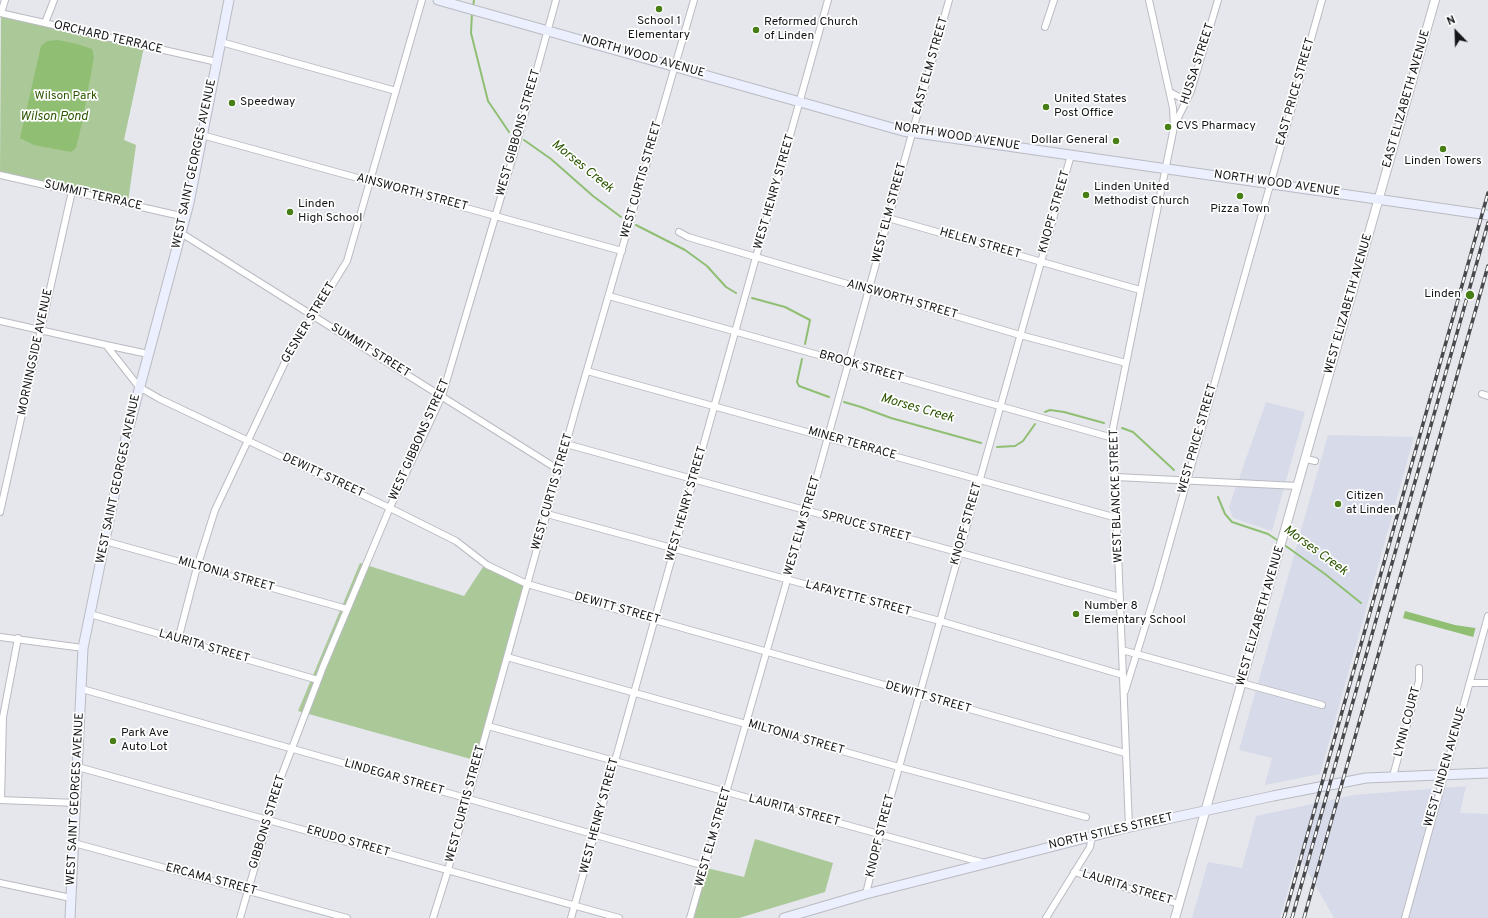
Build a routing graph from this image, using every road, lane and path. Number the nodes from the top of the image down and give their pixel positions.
1 (5, 0) edge
2 (54, 0) edge
3 (229, 0) edge
4 (422, 0) edge
5 (438, 0) edge
6 (556, 0) edge
7 (694, 0) edge
8 (828, 0) edge
9 (949, 0) edge
10 (1054, 0) edge
11 (1149, 0) edge
12 (1218, 0) edge
13 (1322, 0) edge
14 (1435, 0) edge
15 (1, 13) edge
16 (45, 23) junction
17 (1045, 27) dead end
18 (548, 30) junction
19 (221, 42) junction
20 (217, 62) junction
21 (675, 67) junction
22 (396, 91) junction
23 (1170, 91) junction
24 (1192, 91) junction
25 (800, 102) junction
26 (1174, 127) junction
27 (912, 132) junction
28 (202, 135) junction
29 (1071, 155) junction
30 (1165, 169) junction
31 (0, 175) edge
32 (371, 182) junction
33 (1270, 183) junction
34 (72, 191) junction
35 (1379, 199) junction
36 (1488, 214) edge
37 (496, 216) junction
38 (185, 217) junction
39 (888, 218) junction
40 (679, 232) dead end
41 (180, 233) junction
42 (622, 251) junction
43 (757, 257) junction
44 (1041, 262) junction
45 (868, 290) junction
46 (1140, 290) junction
47 (609, 296) junction
48 (313, 316) junction
49 (0, 321) edge
50 (42, 330) junction
51 (736, 331) junction
52 (1020, 335) junction
53 (106, 344) junction
54 (148, 354) junction
55 (848, 363) junction
56 (1126, 363) junction
57 (587, 371) junction
58 (139, 387) junction
59 (442, 396) junction
60 (715, 406) junction
61 (1000, 406) junction
62 (828, 438) junction
63 (1113, 438) junction
64 (248, 440) junction
65 (566, 444) junction
66 (559, 470) junction
67 (1116, 477) junction
68 (694, 479) junction
69 (980, 480) junction
70 (1187, 480) junction
71 (1298, 486) junction
72 (390, 508) junction
73 (807, 510) junction
74 (0, 512) edge
75 (546, 514) junction
76 (1117, 518) junction
77 (105, 541) junction
78 (675, 549) junction
79 (959, 552) junction
80 (196, 567) junction
81 (787, 580) junction
82 (527, 584) junction
83 (1120, 597) junction
84 (347, 609) junction
85 (90, 614) junction
86 (1488, 616) edge
87 (654, 620) junction
88 (940, 621) junction
89 (0, 636) edge
90 (18, 638) junction
91 (178, 640) junction
92 (83, 648) junction
93 (1122, 650) junction
94 (767, 652) junction
95 (1137, 654) junction
96 (507, 657) junction
97 (1419, 668) dead end
98 (1123, 675) junction
99 (318, 680) junction
100 (1242, 682) junction
101 (1470, 683) junction
102 (1488, 683) edge
103 (82, 690) junction
104 (634, 693) junction
105 (1123, 694) junction
106 (919, 695) junction
107 (1322, 705) dead end
108 (746, 724) junction
109 (488, 726) junction
110 (292, 749) junction
111 (1125, 752) junction
112 (615, 761) junction
113 (78, 767) junction
114 (899, 767) junction
115 (1488, 773) edge
116 (1443, 774) junction
117 (1393, 776) junction
118 (726, 792) junction
119 (468, 799) junction
120 (0, 800) edge
121 (77, 803) junction
122 (1207, 810) junction
123 (1086, 817) dead end
124 (268, 820) junction
125 (1129, 827) junction
126 (594, 834) junction
127 (880, 834) junction
128 (1092, 836) junction
129 (74, 843) junction
130 (985, 864) junction
131 (705, 866) junction
132 (448, 870) junction
133 (1074, 872) junction
134 (0, 883) edge
135 (248, 890) junction
136 (866, 894) junction
137 (71, 898) junction
138 (1180, 904) junction
139 (575, 906) junction
140 (797, 916) edge
141 (70, 918) edge
142 (240, 918) edge
143 (347, 918) edge
144 (433, 918) edge
145 (571, 918) edge
146 (618, 918) edge
147 (690, 918) edge
148 (784, 918) edge
149 (1046, 918) edge
150 (1176, 918) edge
151 (1405, 918) edge

1 - 15 street
2 - 16 street
3 - 19 main road, WEST SAINT GEORGES AVENUE
4 - 22 street, GESNER STREET
5 - 18 main road, NORTH WOOD AVENUE
6 - 18 street, WEST GIBBONS STREET
7 - 21 street, WEST CURTIS STREET
8 - 25 street, WEST HENRY STREET
9 - 27 street, EAST ELM STREET
10 - 17 street
11 - 23 street
12 - 24 street, HUSSA STREET
13 - 33 street, EAST PRICE STREET
14 - 35 street, EAST ELIZABETH AVENUE
15 - 16 street, ORCHARD TERRACE
16 - 20 street, ORCHARD TERRACE
18 - 21 main road, NORTH WOOD AVENUE
18 - 37 street, WEST GIBBONS STREET
19 - 20 main road, WEST SAINT GEORGES AVENUE
19 - 22 street
20 - 28 main road, WEST SAINT GEORGES AVENUE
21 - 25 main road, NORTH WOOD AVENUE
21 - 42 street, WEST CURTIS STREET
22 - 32 street, GESNER STREET
23 - 24 street
23 - 26 street
24 - 26 street, HUSSA STREET
25 - 27 main road, NORTH WOOD AVENUE
25 - 43 street, WEST HENRY STREET
26 - 30 street, WEST BLANCKE STREET
27 - 29 main road, NORTH WOOD AVENUE
27 - 39 street, WEST ELM STREET
28 - 32 street, AINSWORTH STREET
28 - 38 main road, WEST SAINT GEORGES AVENUE
29 - 30 main road, NORTH WOOD AVENUE
29 - 44 street, KNOPF STREET
30 - 33 main road, NORTH WOOD AVENUE
30 - 46 street, WEST BLANCKE STREET
31 - 34 street, SUMMIT TERRACE
32 - 37 street, AINSWORTH STREET
32 - 48 street, GESNER STREET
33 - 35 main road, NORTH WOOD AVENUE
33 - 70 street, WEST PRICE STREET
34 - 38 street, SUMMIT TERRACE
34 - 50 street, MORNINGSIDE AVENUE
35 - 36 main road, NORTH WOOD AVENUE
35 - 71 street, WEST ELIZABETH AVENUE
37 - 42 street, AINSWORTH STREET
37 - 59 street, WEST GIBBONS STREET
38 - 41 main road, WEST SAINT GEORGES AVENUE
39 - 44 street, HELEN STREET
39 - 45 street, WEST ELM STREET
40 - 43 street, AINSWORTH STREET
41 - 48 street, SUMMIT STREET
41 - 54 main road, WEST SAINT GEORGES AVENUE
42 - 47 street, WEST CURTIS STREET
43 - 45 street, AINSWORTH STREET
43 - 51 street, WEST HENRY STREET
44 - 46 street, HELEN STREET
44 - 52 street, KNOPF STREET
45 - 52 street, AINSWORTH STREET
45 - 55 street, WEST ELM STREET
46 - 56 street, WEST BLANCKE STREET
47 - 51 street, BROOK STREET
47 - 57 street, WEST CURTIS STREET
48 - 59 street, SUMMIT STREET
48 - 64 street, GESNER STREET
49 - 50 street
50 - 53 street
50 - 74 street, MORNINGSIDE AVENUE
51 - 55 street, BROOK STREET
51 - 60 street, WEST HENRY STREET
52 - 56 street, AINSWORTH STREET
52 - 61 street, KNOPF STREET
53 - 54 street
53 - 58 street
54 - 58 main road, WEST SAINT GEORGES AVENUE
55 - 61 street, BROOK STREET
55 - 62 street, WEST ELM STREET
56 - 63 street, WEST BLANCKE STREET
57 - 60 street, MINER TERRACE
57 - 65 street, WEST CURTIS STREET
58 - 64 street, DEWITT STREET
58 - 77 main road, WEST SAINT GEORGES AVENUE
59 - 66 street, SUMMIT STREET
59 - 72 street, WEST GIBBONS STREET
60 - 62 street, MINER TERRACE
60 - 68 street, WEST HENRY STREET
61 - 63 street, BROOK STREET
61 - 69 street, KNOPF STREET
62 - 69 street, MINER TERRACE
62 - 73 street, WEST ELM STREET
63 - 67 street, WEST BLANCKE STREET
64 - 72 street, DEWITT STREET
64 - 80 street, GESNER STREET
65 - 66 street, WEST CURTIS STREET
65 - 68 street, SPRUCE STREET
66 - 75 street, WEST CURTIS STREET
67 - 70 street
67 - 76 street, WEST BLANCKE STREET
68 - 73 street, SPRUCE STREET
68 - 78 street, WEST HENRY STREET
69 - 76 street, MINER TERRACE
69 - 79 street, KNOPF STREET
70 - 71 street
70 - 95 street, WEST PRICE STREET
71 - 100 street, WEST ELIZABETH AVENUE
72 - 82 street, DEWITT STREET
72 - 84 street, WEST GIBBONS STREET
73 - 79 street, SPRUCE STREET
73 - 81 street, WEST ELM STREET
75 - 78 street, LAFAYETTE STREET
75 - 82 street, WEST CURTIS STREET
76 - 83 street, WEST BLANCKE STREET
77 - 80 street, MILTONIA STREET
77 - 85 main road, WEST SAINT GEORGES AVENUE
78 - 81 street, LAFAYETTE STREET
78 - 87 street, WEST HENRY STREET
79 - 83 street, SPRUCE STREET
79 - 88 street, KNOPF STREET
80 - 84 street, MILTONIA STREET
80 - 91 street, GESNER STREET
81 - 88 street, LAFAYETTE STREET
81 - 94 street, WEST ELM STREET
82 - 87 street, DEWITT STREET
82 - 96 street, WEST CURTIS STREET
83 - 93 street, WEST BLANCKE STREET
84 - 99 street, WEST GIBBONS STREET
85 - 91 street, LAURITA STREET
85 - 92 main road, WEST SAINT GEORGES AVENUE
86 - 101 street, WEST LINDEN AVENUE
87 - 94 street, DEWITT STREET
87 - 104 street, WEST HENRY STREET
88 - 98 street, LAFAYETTE STREET
88 - 106 street, KNOPF STREET
89 - 90 street
90 - 92 street
90 - 120 street
91 - 99 street, LAURITA STREET
92 - 103 main road, WEST SAINT GEORGES AVENUE
93 - 95 street
93 - 98 street, WEST BLANCKE STREET
94 - 106 street, DEWITT STREET
94 - 108 street, WEST ELM STREET
95 - 100 street
95 - 105 street, WEST PRICE STREET
96 - 104 street, MILTONIA STREET
96 - 109 street, WEST CURTIS STREET
97 - 117 street, LYNN COURT
98 - 105 street, WEST BLANCKE STREET
99 - 110 street, WEST GIBBONS STREET
100 - 107 street
100 - 122 street, WEST ELIZABETH AVENUE
101 - 102 street
101 - 116 street, WEST LINDEN AVENUE
103 - 110 street, LINDEGAR STREET
103 - 113 main road, WEST SAINT GEORGES AVENUE
104 - 108 street, MILTONIA STREET
104 - 112 street, WEST HENRY STREET
105 - 111 street, WEST BLANCKE STREET
106 - 111 street, DEWITT STREET
106 - 114 street, KNOPF STREET
108 - 114 street, MILTONIA STREET
108 - 118 street, WEST ELM STREET
109 - 112 street, LAURITA STREET
109 - 119 street, WEST CURTIS STREET
110 - 119 street, LINDEGAR STREET
110 - 124 street, GIBBONS STREET
111 - 125 street, WEST BLANCKE STREET
112 - 118 street, LAURITA STREET
112 - 126 street, WEST HENRY STREET
113 - 121 main road, WEST SAINT GEORGES AVENUE
113 - 124 street, ERUDO STREET
114 - 123 street, MILTONIA STREET
114 - 127 street, KNOPF STREET
115 - 116 main road, NORTH STILES STREET
116 - 117 main road, NORTH STILES STREET
116 - 151 street, WEST LINDEN AVENUE
117 - 122 main road, NORTH STILES STREET
118 - 127 street, LAURITA STREET
118 - 131 street, WEST ELM STREET
119 - 126 street, LINDEGAR STREET
119 - 132 street, WEST CURTIS STREET
120 - 121 street
121 - 129 main road, WEST SAINT GEORGES AVENUE
122 - 125 main road, NORTH STILES STREET
122 - 138 street, WEST ELIZABETH AVENUE
124 - 132 street, ERUDO STREET
124 - 135 street, GIBBONS STREET
125 - 128 main road, NORTH STILES STREET
126 - 131 street, LINDEGAR STREET
126 - 139 street, WEST HENRY STREET
127 - 130 street, LAURITA STREET
127 - 136 street, KNOPF STREET
128 - 130 main road, NORTH STILES STREET
128 - 133 street
129 - 135 street, ERCAMA STREET
129 - 137 main road, WEST SAINT GEORGES AVENUE
130 - 136 main road, NORTH STILES STREET
131 - 147 street, WEST ELM STREET
132 - 139 street, ERUDO STREET
132 - 144 street, WEST CURTIS STREET
133 - 138 street, LAURITA STREET
133 - 149 street
134 - 137 street
135 - 142 street, GIBBONS STREET
135 - 143 street, ERCAMA STREET
136 - 140 main road, NORTH STILES STREET
137 - 141 main road, WEST SAINT GEORGES AVENUE
138 - 150 street, WEST ELIZABETH AVENUE
139 - 145 street, WEST HENRY STREET
139 - 146 street, ERUDO STREET
140 - 148 main road, NORTH STILES STREET

